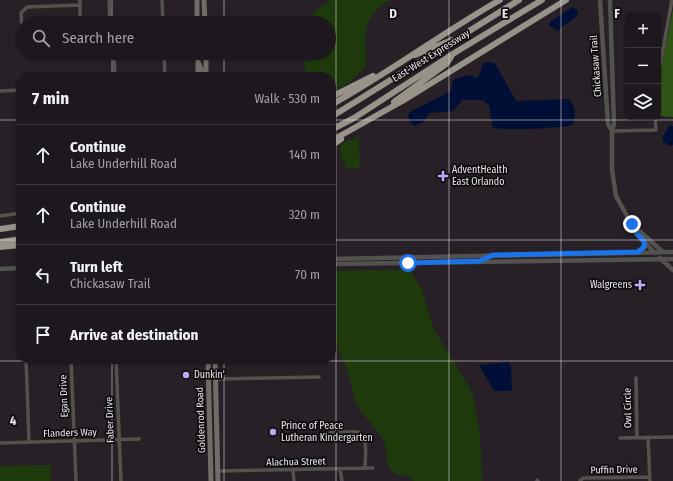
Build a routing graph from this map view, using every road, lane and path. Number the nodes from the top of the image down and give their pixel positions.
1 (80, 0) edge
2 (109, 0) edge
3 (162, 0) edge
4 (196, 0) edge
5 (204, 0) edge
6 (500, 0) edge
7 (520, 0) edge
8 (542, 0) edge
9 (566, 0) edge
10 (600, 0) edge
11 (610, 0) edge
12 (672, 0) edge
13 (80, 5) junction
14 (21, 16) edge
15 (80, 16) edge
16 (110, 16) edge
17 (163, 16) edge
18 (197, 16) edge
19 (205, 16) edge
20 (464, 36) junction
21 (456, 52) junction
22 (114, 60) edge
23 (164, 60) edge
24 (206, 60) edge
25 (661, 60) edge
26 (198, 62) joint
27 (115, 72) edge
28 (165, 72) edge
29 (198, 72) edge
30 (202, 72) edge
31 (206, 72) edge
32 (16, 90) edge
33 (0, 91) edge
34 (336, 94) edge
35 (336, 102) edge
36 (336, 114) edge
37 (655, 120) edge
38 (336, 127) edge
39 (612, 131) junction
40 (336, 138) edge
41 (336, 142) edge
42 (16, 214) edge
43 (0, 216) edge
44 (632, 224) junction
45 (16, 227) edge
46 (0, 229) edge
47 (16, 240) edge
48 (644, 241) junction
49 (0, 242) edge
50 (16, 245) edge
51 (0, 247) edge
52 (638, 252) junction
53 (655, 252) junction
54 (663, 252) junction
55 (673, 252) edge
56 (540, 254) junction
57 (493, 255) junction
58 (387, 257) junction
59 (661, 258) junction
60 (671, 258) edge
61 (336, 259) edge
62 (527, 260) junction
63 (480, 261) junction
64 (673, 262) edge
65 (387, 263) junction
66 (336, 264) edge
67 (16, 268) edge
68 (0, 269) edge
69 (673, 270) edge
70 (26, 364) edge
71 (71, 364) edge
72 (116, 364) edge
73 (208, 364) edge
74 (209, 364) edge
75 (215, 364) edge
76 (319, 377) dead end
77 (636, 378) dead end
78 (216, 379) junction
79 (209, 389) junction
80 (216, 414) junction
81 (673, 437) edge
82 (323, 438) dead end
83 (620, 438) dead end
84 (637, 438) junction
85 (648, 438) junction
86 (140, 439) dead end
87 (119, 440) junction
88 (73, 441) junction
89 (29, 442) junction
90 (0, 443) edge
91 (210, 451) junction
92 (365, 468) junction
93 (374, 468) dead end
94 (340, 469) junction
95 (293, 470) junction
96 (218, 471) junction
97 (211, 479) edge
98 (650, 479) edge
99 (76, 481) edge
100 (120, 481) edge
101 (217, 481) edge
102 (294, 481) edge
103 (342, 481) edge
104 (580, 481) edge

1 - 13 street
2 - 16 street
3 - 17 street
4 - 18 main road
5 - 19 main road
6 - 35 highway
7 - 20 highway, East-West Expressway
8 - 21 highway, East-West Expressway
9 - 40 highway
10 - 39 street, Chickasaw Trail
11 - 39 street, Chickasaw Trail
12 - 25 street
13 - 14 street
13 - 15 street
20 - 34 highway
20 - 36 highway, East-West Expressway
21 - 38 highway, East-West Expressway
21 - 41 highway
22 - 27 street
23 - 28 street
24 - 31 main road
26 - 29 main road
26 - 30 main road
32 - 33 street
37 - 39 street
39 - 44 street, Chickasaw Trail
42 - 43 street
44 - 48 street, Chickasaw Trail
44 - 54 street, Chickasaw Trail
45 - 46 highway
47 - 49 highway
48 - 52 street
48 - 53 street, Chickasaw Trail
50 - 51 highway
52 - 53 street
52 - 56 street
53 - 54 street
53 - 59 street, Chickasaw Trail
54 - 55 street
54 - 60 street, Chickasaw Trail
56 - 57 street
56 - 62 street
57 - 58 street
57 - 63 street
58 - 61 street
58 - 65 street
59 - 60 street
59 - 62 street
59 - 69 street, Chickasaw Trail
60 - 64 street, Chickasaw Trail
62 - 63 street
63 - 65 street
65 - 66 street
67 - 68 street
70 - 89 street
71 - 88 street, Egan Drive
72 - 87 street, Faber Drive
73 - 79 main road, Goldenrod Road
74 - 78 main road
75 - 78 main road, Goldenrod Road
76 - 78 street
77 - 84 street, Owl Circle
78 - 80 main road, Goldenrod Road
79 - 80 main road
79 - 91 main road, Goldenrod Road
80 - 96 main road, Goldenrod Road
81 - 85 street
82 - 92 street
83 - 84 street
84 - 85 street
85 - 98 street
86 - 87 street, Flanders Way
87 - 88 street, Flanders Way
87 - 100 street, Faber Drive
88 - 89 street, Flanders Way
88 - 99 street, Egan Drive
89 - 90 street, Flanders Way
91 - 96 main road
91 - 97 main road, Goldenrod Road
92 - 93 street, Alachua Street
92 - 94 street, Alachua Street
94 - 95 street, Alachua Street
94 - 103 street
95 - 96 street, Alachua Street
95 - 102 street
96 - 101 main road, Goldenrod Road
97 - 101 main road
98 - 104 street, Puffin Drive

